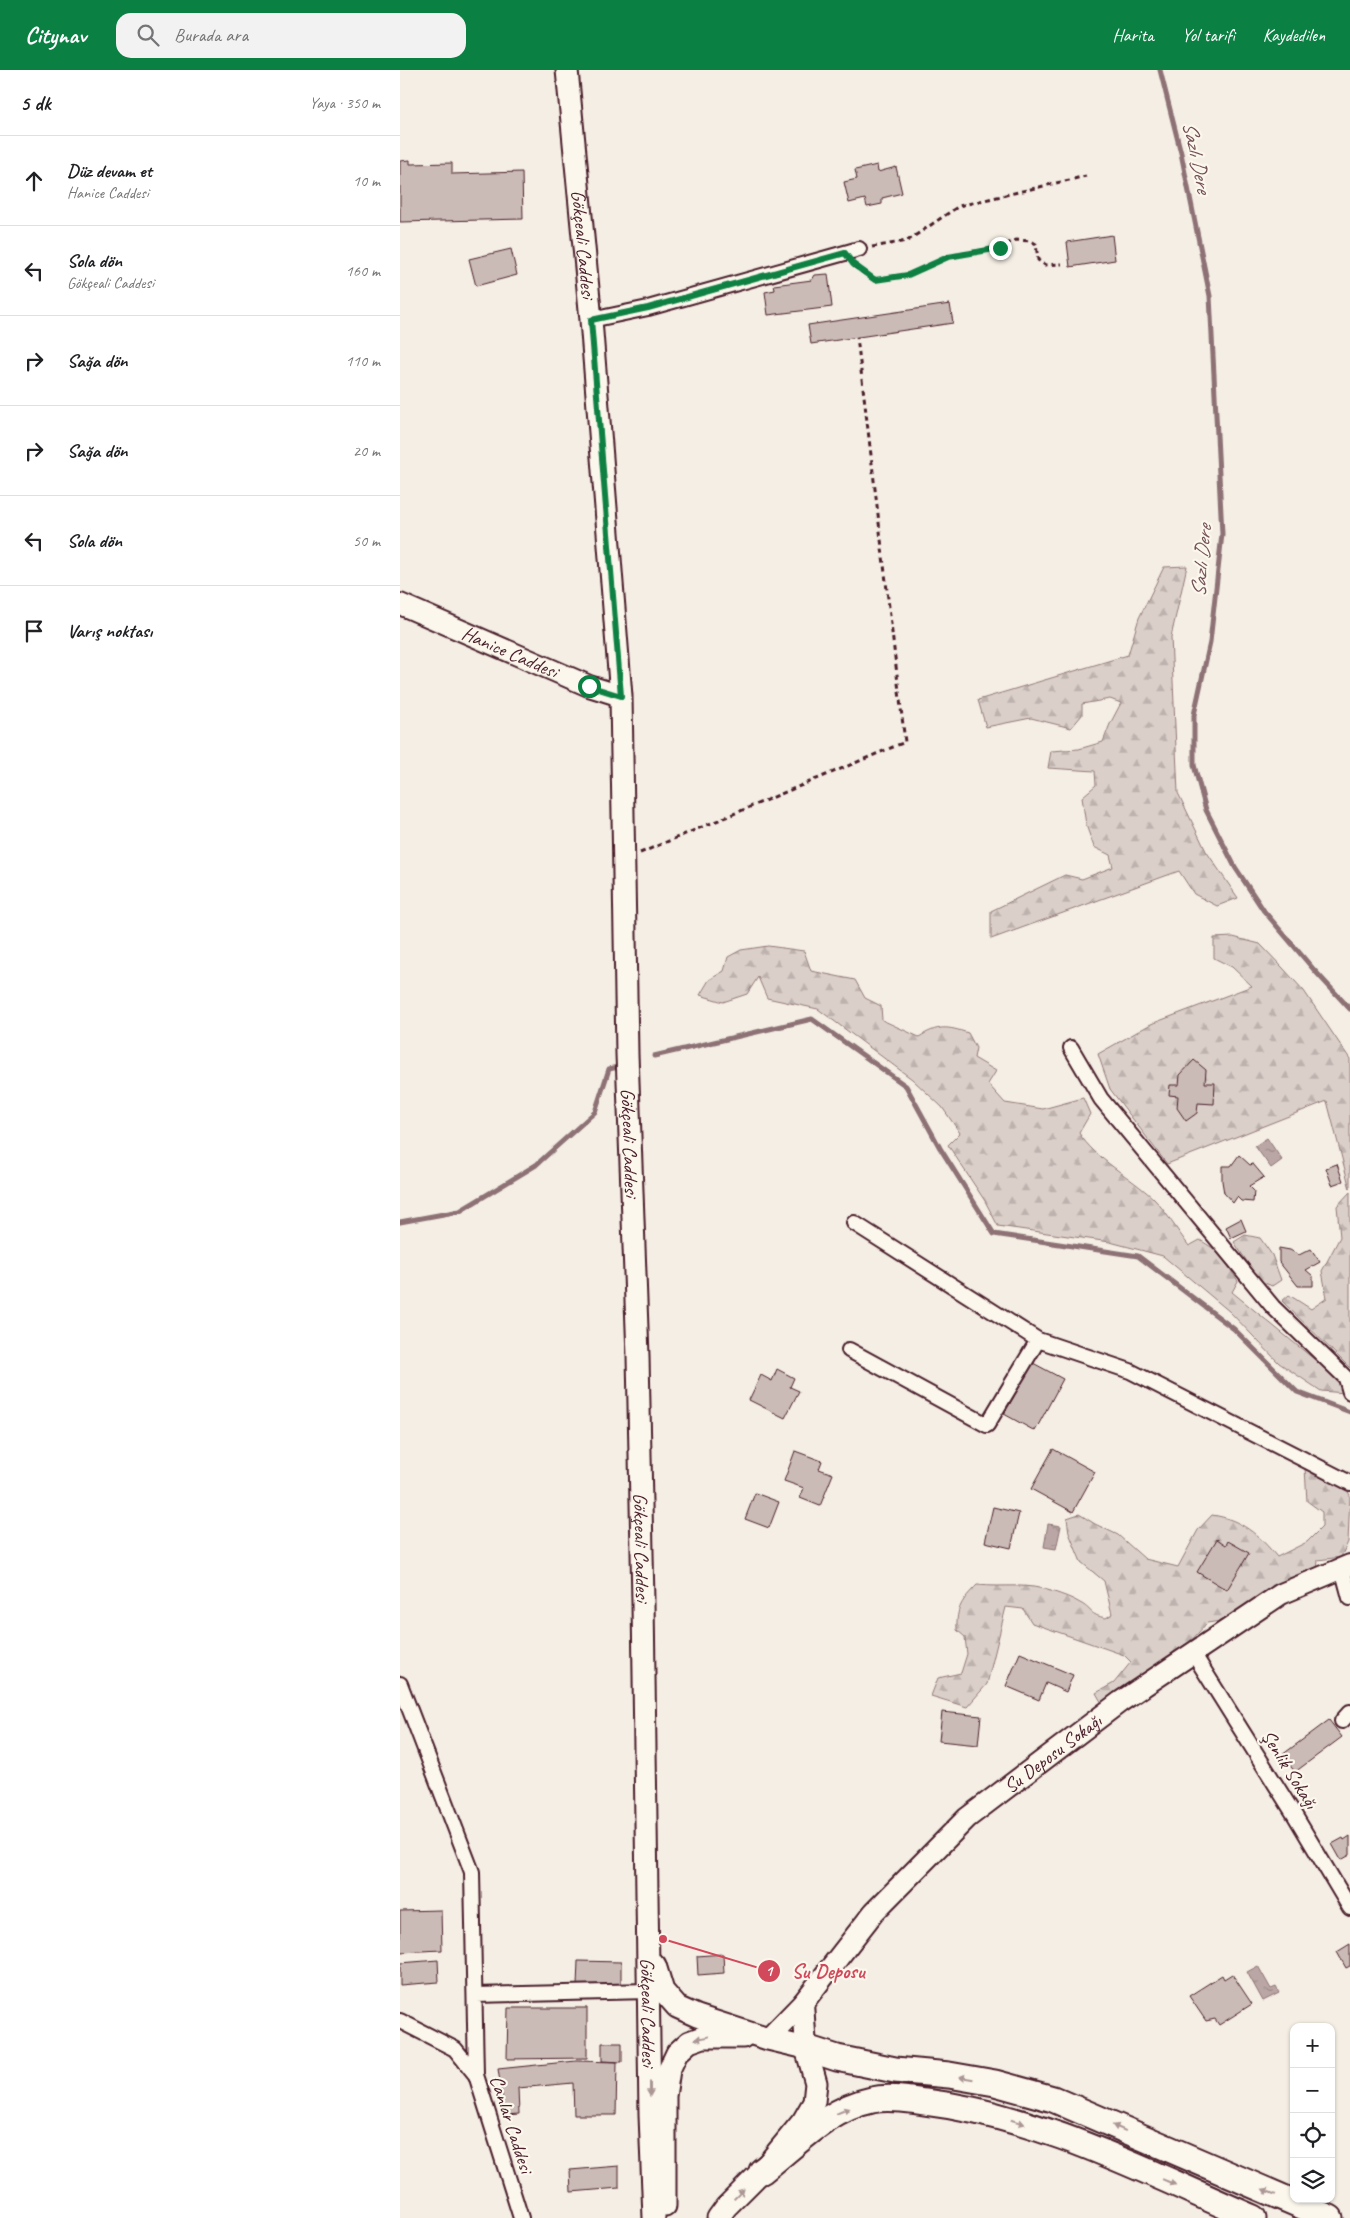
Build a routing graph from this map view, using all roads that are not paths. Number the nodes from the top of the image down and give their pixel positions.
1 (566, 70) edge
2 (859, 249) road end
3 (591, 320) junction
4 (400, 604) edge
5 (621, 696) junction
6 (1071, 1048) dead end
7 (854, 1223) dead end
8 (1038, 1340) junction
9 (848, 1350) dead end
10 (1350, 1392) edge
11 (1350, 1483) edge
12 (1346, 1567) edge
13 (1350, 1598) edge
14 (1193, 1653) junction
15 (400, 1684) edge
16 (1350, 1908) edge
17 (649, 1918) junction
18 (649, 1990) junction
19 (475, 1994) junction
20 (803, 2002) junction
21 (400, 2022) edge
22 (768, 2039) junction
23 (806, 2048) junction
24 (476, 2076) junction
25 (762, 2171) junction
26 (521, 2218) edge
27 (654, 2218) edge
28 (664, 2218) edge
29 (718, 2218) edge
30 (1253, 2218) edge
31 (1330, 2218) edge

1 - 3 main road, Gökçeali Caddesi
2 - 3 street
3 - 5 main road, Gökçeali Caddesi
4 - 5 street, Hanice Caddesi
5 - 17 main road, Gökçeali Caddesi
6 - 10 street
7 - 8 street
8 - 9 street
8 - 11 street
12 - 13 street
12 - 14 street, Su Deposu Sokağı
14 - 16 street, Şenlik Sokağı
14 - 20 street, Su Deposu Sokağı
15 - 19 street
17 - 18 main road, Gökçeali Caddesi
17 - 22 main road
18 - 19 street
18 -> 27 main road, Gökçeali Caddesi
19 - 24 street
20 - 22 street, Su Deposu Sokağı
20 - 23 street
21 - 24 street, Canlar Caddesi
22 - 23 main road
22 -> 28 main road
23 - 25 main road
31 -> 23 highway
24 - 26 street, Canlar Caddesi
29 -> 25 main road
25 -> 30 highway

